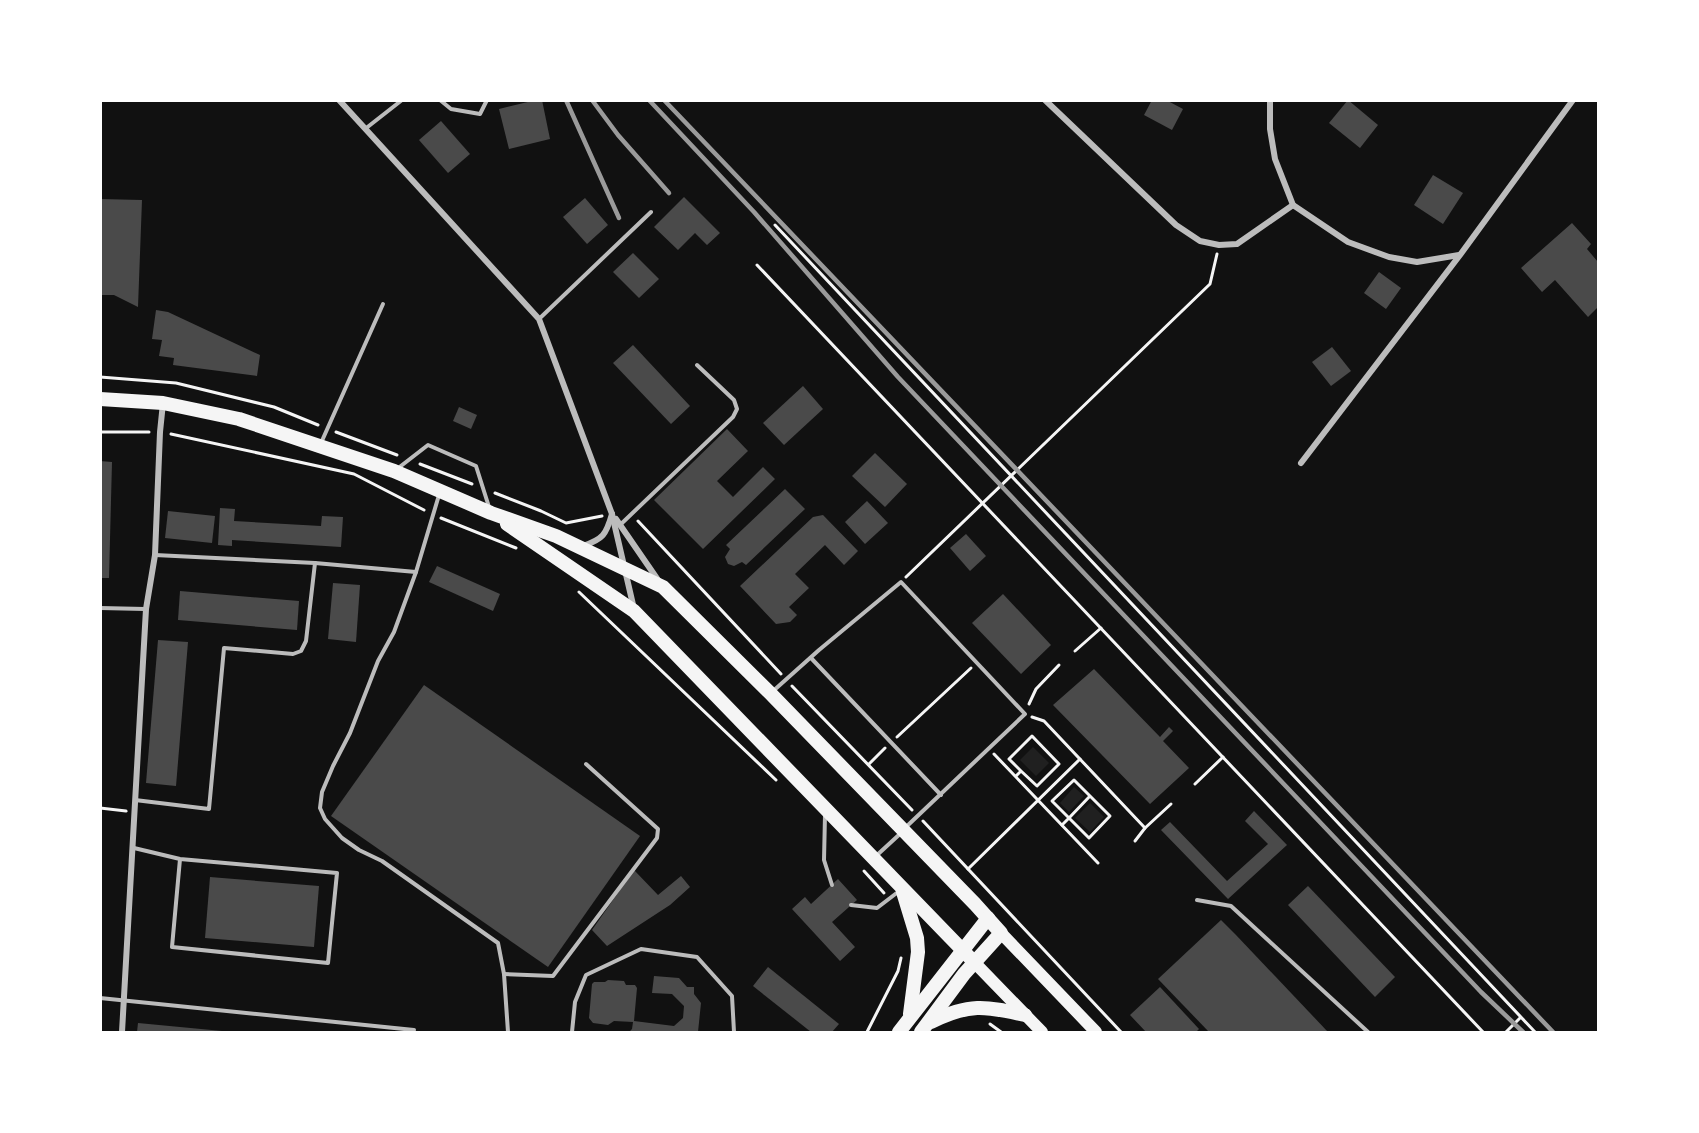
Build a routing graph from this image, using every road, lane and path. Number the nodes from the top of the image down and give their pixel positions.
1 (339, 100) edge
2 (402, 100) edge
3 (440, 100) edge
4 (487, 100) edge
5 (1045, 100) edge
6 (1270, 100) edge
7 (1573, 100) edge
8 (365, 129) junction
9 (1293, 205) junction
10 (651, 212) dead end
11 (775, 225) dead end
12 (1219, 244) junction
13 (1460, 255) junction
14 (757, 265) dead end
15 (384, 304) dead end
16 (539, 319) junction
17 (697, 365) dead end
18 (100, 399) edge
19 (163, 403) junction
20 (100, 432) edge
21 (160, 432) junction
22 (320, 446) junction
23 (1301, 463) dead end
24 (394, 471) junction
25 (440, 491) junction
26 (491, 513) junction
27 (432, 514) junction
28 (612, 514) junction
29 (631, 514) junction
30 (620, 525) junction
31 (578, 547) junction
32 (526, 552) dead end
33 (155, 555) junction
34 (315, 564) junction
35 (624, 568) junction
36 (416, 572) junction
37 (901, 582) junction
38 (572, 585) dead end
39 (663, 586) junction
40 (100, 608) edge
41 (146, 609) junction
42 (634, 611) junction
43 (1101, 628) junction
44 (1075, 651) dead end
45 (811, 658) junction
46 (976, 662) junction
47 (1059, 665) dead end
48 (786, 680) junction
49 (770, 693) junction
50 (1025, 714) junction
51 (891, 742) junction
52 (989, 748) junction
53 (1223, 757) junction
54 (1080, 758) junction
55 (586, 764) dead end
56 (868, 765) junction
57 (1021, 771) junction
58 (1016, 776) junction
59 (1195, 784) dead end
60 (783, 787) dead end
61 (940, 795) junction
62 (1090, 796) junction
63 (134, 800) junction
64 (1038, 800) junction
65 (1171, 804) dead end
66 (100, 808) edge
67 (825, 809) junction
68 (134, 812) junction
69 (918, 816) junction
70 (1069, 818) junction
71 (1062, 825) junction
72 (1145, 828) junction
73 (903, 830) junction
74 (1135, 841) dead end
75 (134, 848) junction
76 (180, 859) junction
77 (873, 859) junction
78 (1098, 863) dead end
79 (860, 867) dead end
80 (968, 869) junction
81 (832, 885) dead end
82 (903, 890) junction
83 (888, 899) junction
84 (1197, 900) dead end
85 (850, 905) dead end
86 (988, 918) junction
87 (1001, 933) junction
88 (962, 948) junction
89 (903, 952) dead end
90 (974, 962) junction
91 (504, 974) junction
92 (100, 998) edge
93 (125, 1000) junction
94 (1025, 1015) junction
95 (909, 1018) junction
96 (1520, 1018) junction
97 (923, 1028) edge
98 (414, 1030) dead end
99 (122, 1032) edge
100 (508, 1032) edge
101 (572, 1032) edge
102 (734, 1032) edge
103 (867, 1032) edge
104 (898, 1032) edge
105 (1042, 1032) edge
106 (1096, 1032) edge
107 (1121, 1032) edge
108 (1368, 1032) edge
109 (1483, 1032) edge
110 (1506, 1032) edge
111 (1535, 1032) edge

1 - 8 street
2 - 8 lane
3 - 4 lane
5 - 12 street
6 - 9 street
7 - 13 street
8 - 16 street
9 - 12 street
9 - 13 street
10 - 16 lane
11 - 96 path
12 - 37 path
13 - 23 street
14 - 43 path
15 - 22 lane
16 - 28 street
17 - 29 lane
18 - 19 main road
19 - 21 street
19 - 22 main road
20 - 21 path
21 - 27 path
21 - 33 street
22 - 24 main road
24 - 25 main road
24 - 26 lane
25 - 26 main road
25 - 27 lane
26 - 31 main road
26 - 42 main road
27 - 32 path
27 - 36 lane
28 - 30 street
28 - 31 street
28 - 35 street
29 - 30 lane
29 - 48 path
30 - 39 street
31 - 35 main road
33 - 34 lane
33 - 41 street
34 - 36 lane
34 - 63 lane
35 - 39 main road
35 - 42 street
36 - 91 lane
37 - 45 lane
37 - 46 lane
38 - 60 path
39 - 49 main road
40 - 41 lane
41 - 63 street
42 - 67 main road
43 - 44 path
43 - 53 path
45 - 48 lane
45 - 51 lane
46 - 50 lane
46 - 51 path
47 - 50 path
48 - 49 lane
48 - 56 path
49 - 73 main road
50 - 52 lane
50 - 54 path
51 - 56 path
51 - 61 lane
52 - 58 path
52 - 61 lane
53 - 59 path
53 - 109 path
54 - 64 path
54 - 72 path
55 - 91 lane
56 - 69 path
57 - 57 path
57 - 58 path
58 - 64 path
61 - 69 lane
62 - 70 path
62 - 70 path
62 - 70 path
63 - 68 street
64 - 71 path
64 - 80 path
65 - 72 path
66 - 68 path
67 - 77 main road
67 - 81 lane
68 - 75 street
69 - 73 lane
69 - 80 path
70 - 71 path
71 - 78 path
72 - 74 path
73 - 77 lane
73 - 86 main road
75 - 76 lane
75 - 93 street
76 - 76 lane
77 - 82 main road
79 - 83 path
80 - 107 path
82 - 83 lane
82 - 88 main road
82 - 95 main road
83 - 85 lane
84 - 108 lane
86 - 87 main road
86 - 88 main road
87 - 90 main road
87 - 106 main road
88 - 90 main road
88 - 95 main road
89 - 103 path
90 - 94 main road
90 - 97 main road
91 - 100 lane
92 - 93 lane
93 - 98 lane
93 - 99 street
94 - 97 main road
94 - 105 main road
95 - 104 main road
96 - 110 path
96 - 111 path
101 - 102 lane

